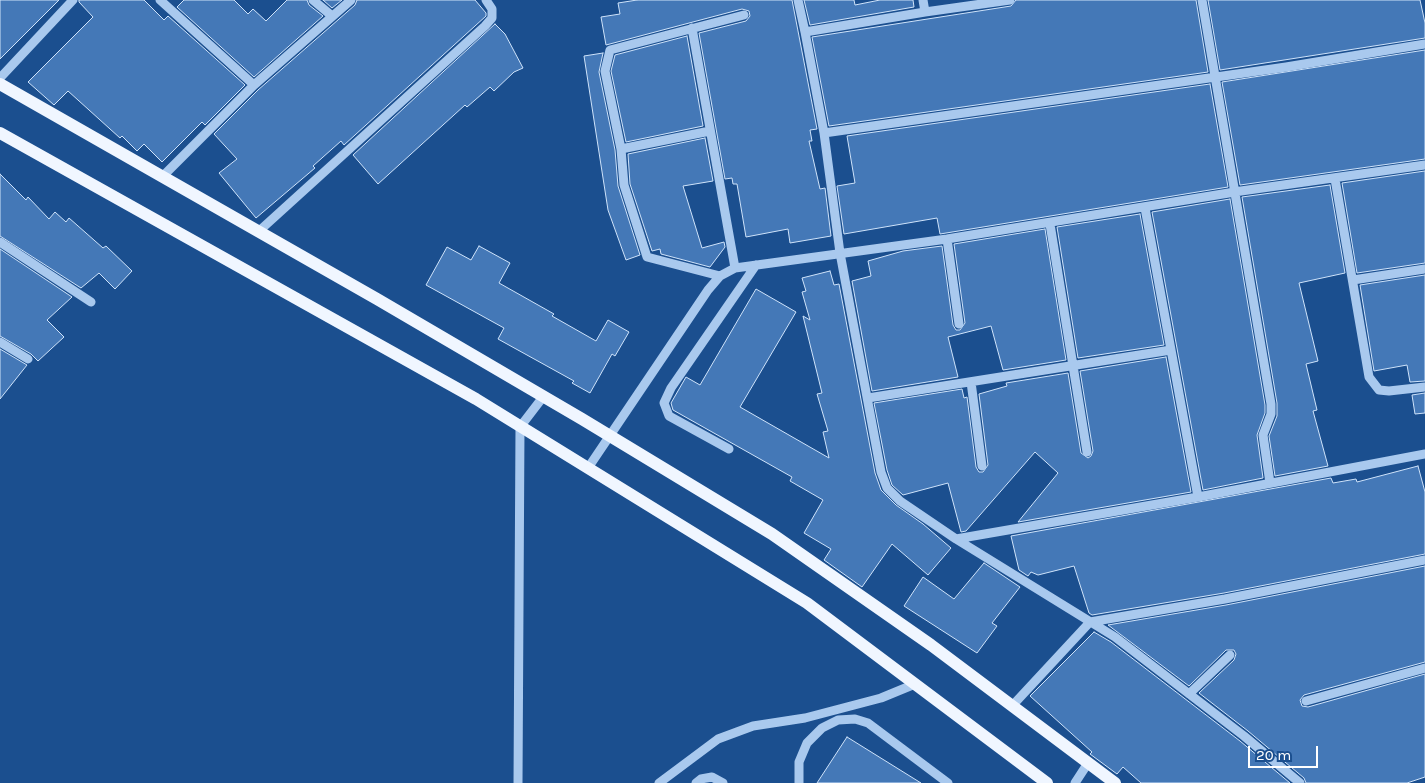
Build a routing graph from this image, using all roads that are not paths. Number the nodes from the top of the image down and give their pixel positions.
1 (73, 0) edge
2 (160, 0) edge
3 (314, 0) edge
4 (351, 0) edge
5 (486, 0) edge
6 (798, 0) edge
7 (923, 0) edge
8 (1010, 0) edge
9 (1202, 0) edge
10 (924, 12) junction
11 (744, 15) dead end
12 (332, 16) junction
13 (692, 28) junction
14 (805, 32) junction
15 (1425, 44) edge
16 (1215, 77) junction
17 (0, 78) edge
18 (0, 84) edge
19 (254, 85) junction
20 (710, 131) junction
21 (0, 132) edge
22 (824, 133) junction
23 (621, 150) junction
24 (1425, 166) edge
25 (162, 177) junction
26 (1335, 179) junction
27 (1234, 192) junction
28 (1145, 208) junction
29 (1050, 224) junction
30 (258, 232) junction
31 (947, 239) junction
32 (0, 242) edge
33 (840, 253) junction
34 (756, 265) junction
35 (735, 268) junction
36 (1425, 269) edge
37 (720, 276) junction
38 (1353, 280) junction
39 (90, 302) dead end
40 (960, 324) dead end
41 (0, 342) edge
42 (1171, 350) junction
43 (28, 359) dead end
44 (1073, 366) junction
45 (971, 382) junction
46 (1425, 387) edge
47 (543, 396) junction
48 (868, 398) junction
49 (520, 427) junction
50 (608, 435) junction
51 (729, 449) dead end
52 (1087, 452) dead end
53 (1425, 454) edge
54 (982, 466) dead end
55 (588, 468) junction
56 (1270, 483) junction
57 (1198, 497) junction
58 (956, 539) junction
59 (1425, 560) edge
60 (1090, 622) junction
61 (1230, 655) dead end
62 (1425, 668) edge
63 (915, 684) junction
64 (1189, 694) junction
65 (1306, 701) dead end
66 (1012, 706) junction
67 (1088, 763) junction
68 (518, 783) edge
69 (658, 783) edge
70 (696, 783) edge
71 (724, 783) edge
72 (799, 783) edge
73 (948, 783) edge
74 (1046, 783) edge
75 (1075, 783) edge
76 (1115, 783) edge
77 (1300, 783) edge

1 - 17 street
2 - 19 street
3 - 12 street
4 - 12 street
5 - 30 street
6 - 14 street
7 - 10 street
8 - 10 street
9 - 16 street
10 - 14 street
11 - 13 street
12 - 19 street
13 - 20 street
13 - 23 street
14 - 22 street
15 - 16 street
16 - 22 street
16 - 27 street
18 - 25 main road
19 - 25 street
20 - 23 street
20 - 35 street
21 - 49 main road
22 - 33 street
23 - 37 street
24 - 26 street
25 - 30 main road
26 - 27 street
26 - 38 street
27 - 28 street
27 - 56 street
28 - 29 street
28 - 42 street
29 - 31 street
29 - 44 street
30 - 47 main road
31 - 33 street
31 - 40 street
32 - 39 street
33 - 34 street
33 - 48 street
34 - 35 street
34 - 51 street
35 - 37 street
36 - 38 street
37 - 50 street
38 - 46 street
41 - 43 street
42 - 44 street
42 - 57 street
44 - 45 street
44 - 52 street
45 - 48 street
45 - 54 street
47 - 49 street
47 - 50 main road
48 - 58 street
49 - 55 main road
49 - 68 street
50 - 55 street
50 - 66 main road
53 - 56 street
55 - 63 main road
56 - 57 street
57 - 58 street
58 - 60 street
59 - 60 street
60 - 64 street
60 - 66 street
61 - 64 street
62 - 65 street
63 - 69 street
63 - 74 main road
64 - 77 street
66 - 67 main road
67 - 75 street
67 - 76 main road
70 - 71 street
72 - 73 street

